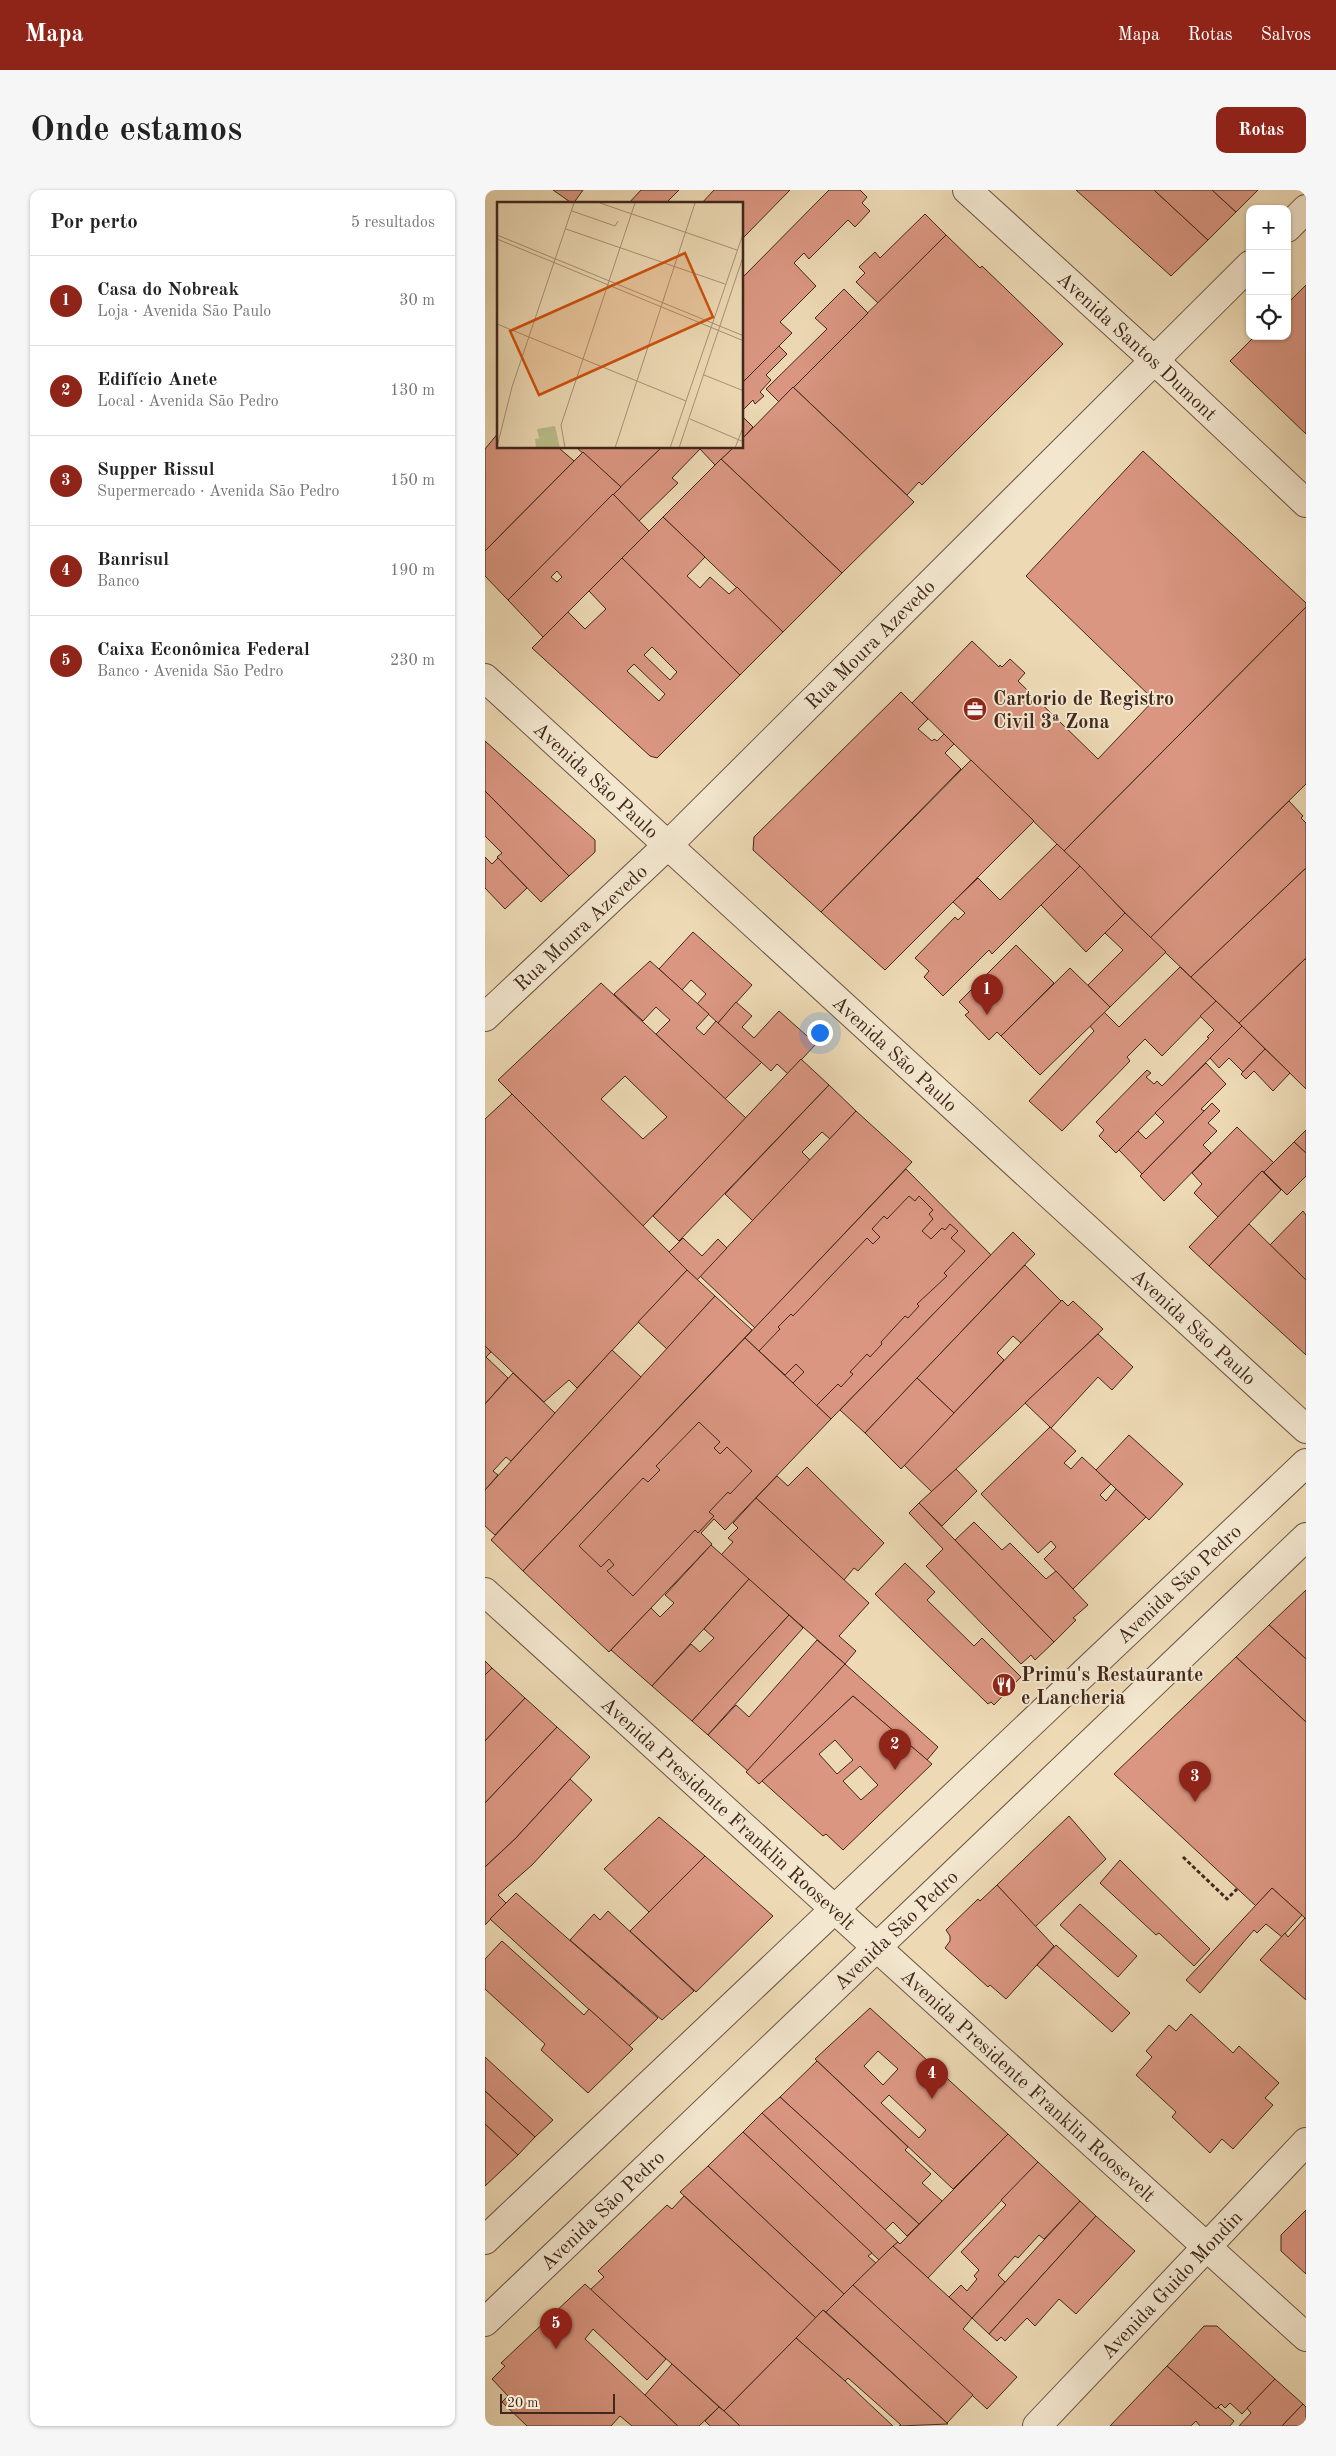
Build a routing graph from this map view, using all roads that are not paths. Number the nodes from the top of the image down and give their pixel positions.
1 (967, 190) edge
2 (1306, 209) edge
3 (1291, 224) edge
4 (1246, 269) edge
5 (1154, 360) junction
6 (1306, 503) edge
7 (485, 678) edge
8 (667, 845) junction
9 (485, 1017) edge
10 (1306, 1429) edge
11 (1306, 1463) edge
12 (1306, 1537) edge
13 (485, 1592) edge
14 (835, 1909) junction
15 (876, 1947) junction
16 (1306, 2142) edge
17 (485, 2240) edge
18 (1206, 2246) junction
19 (485, 2322) edge
20 (1306, 2337) edge
21 (1037, 2426) edge

1 - 5 street, Avenida Santos Dumont
2 - 3 street
4 - 5 street, Rua Moura Azevedo
5 - 6 street, Avenida Santos Dumont
5 - 8 street, Rua Moura Azevedo
7 - 8 street, Avenida São Paulo
8 - 9 street, Rua Moura Azevedo
8 - 10 street, Avenida São Paulo
11 - 14 street, Avenida São Pedro
12 - 15 street, Avenida São Pedro
13 - 14 street, Avenida Presidente Franklin Roosevelt
14 - 15 street, Avenida Presidente Franklin Roosevelt
14 - 17 street, Avenida São Pedro
15 - 18 street, Avenida Presidente Franklin Roosevelt
15 - 19 street, Avenida São Pedro
16 - 18 street, Avenida Guido Mondin
18 - 20 street, Avenida Presidente Franklin Roosevelt
18 - 21 street, Avenida Guido Mondin

